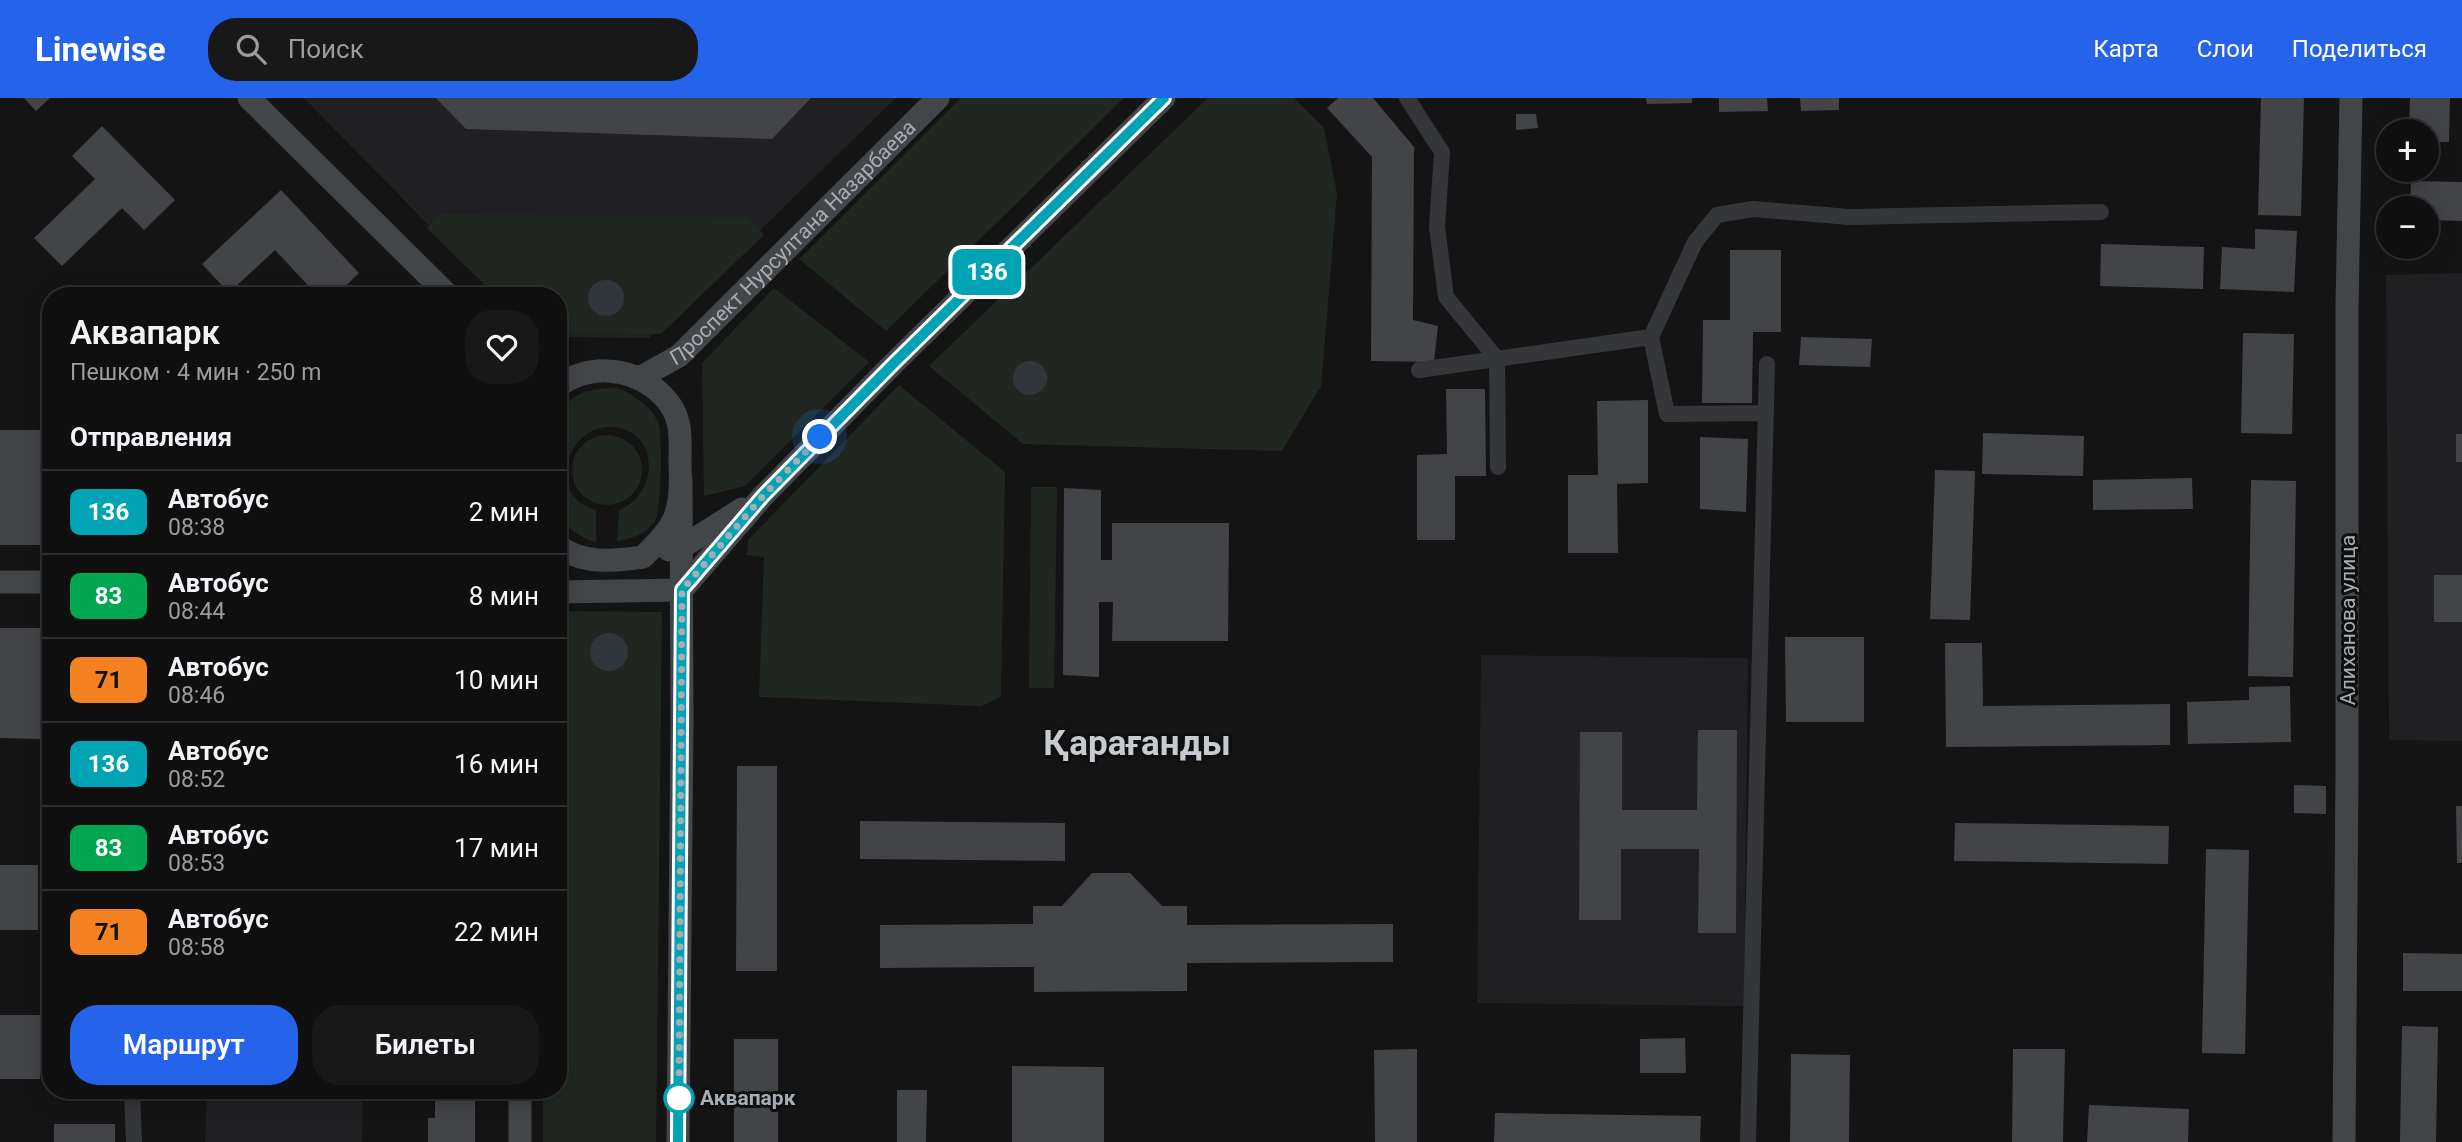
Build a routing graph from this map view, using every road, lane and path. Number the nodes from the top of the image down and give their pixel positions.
1 (249, 98) edge
2 (938, 98) edge
3 (1164, 98) edge
4 (1407, 98) edge
5 (2351, 98) edge
6 (2101, 212) dead end
7 (440, 287) edge
8 (1651, 337) junction
9 (1497, 359) junction
10 (1767, 363) dead end
11 (1419, 370) dead end
12 (639, 377) junction
13 (567, 380) edge
14 (1766, 413) junction
15 (1498, 467) dead end
16 (681, 480) junction
17 (763, 496) junction
18 (682, 547) junction
19 (567, 551) edge
20 (643, 556) junction
21 (0, 582) edge
22 (42, 582) edge
23 (682, 590) junction
24 (567, 592) edge
25 (132, 1099) edge
26 (520, 1099) edge
27 (134, 1142) edge
28 (520, 1142) edge
29 (678, 1142) edge
30 (1748, 1142) edge
31 (2344, 1142) edge

1 - 7 main road
2 - 12 main road, Проспект Нурсултана Назарбаева
3 - 17 main road
4 - 9 street
5 - 31 main road, Алиханова улица
6 - 8 street
8 - 9 street
8 - 14 street
9 - 11 street
9 - 15 street
10 - 14 street
12 - 13 main road
12 - 16 main road, Проспект Нурсултана Назарбаева
14 - 30 street
16 - 18 main road
16 - 20 main road, Проспект Нурсултана Назарбаева
17 - 18 main road
17 - 23 main road
18 - 20 main road
18 - 23 main road
19 - 20 main road
21 - 22 main road
23 - 24 main road
23 - 29 main road
25 - 27 street
26 - 28 main road

